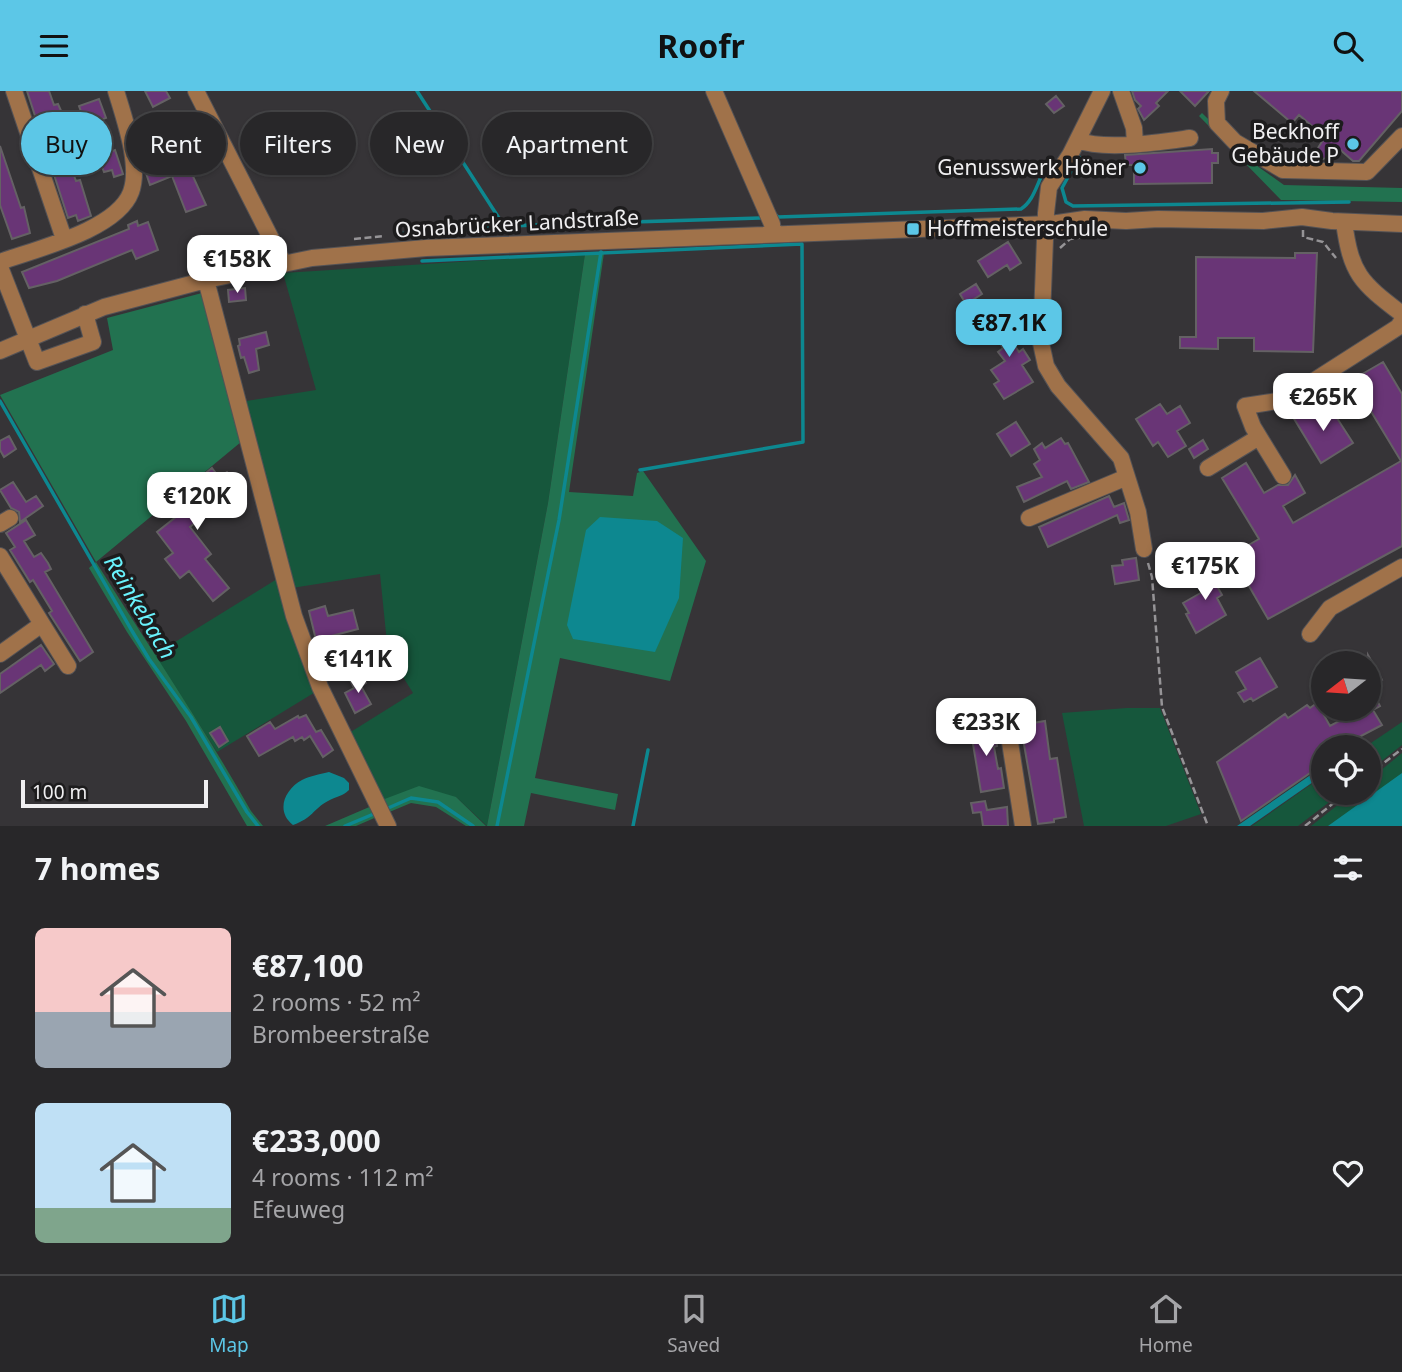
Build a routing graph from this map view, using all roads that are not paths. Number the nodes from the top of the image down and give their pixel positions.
1 (14, 91) edge
2 (117, 91) edge
3 (196, 91) edge
4 (714, 91) edge
5 (1102, 91) edge
6 (1121, 91) edge
7 (1221, 91) edge
8 (1402, 136) edge
9 (1190, 138) dead end
10 (1077, 140) junction
11 (1135, 144) junction
12 (1126, 221) junction
13 (1338, 222) junction
14 (1048, 224) junction
15 (1402, 224) edge
16 (773, 234) junction
17 (64, 239) junction
18 (284, 264) junction
19 (0, 265) edge
20 (206, 280) junction
21 (85, 314) junction
22 (1402, 314) edge
23 (1402, 321) edge
24 (28, 338) junction
25 (0, 351) edge
26 (1259, 437) junction
27 (1208, 468) dead end
28 (1283, 475) dead end
29 (1127, 477) junction
30 (1029, 518) dead end
31 (1144, 549) road end
32 (0, 556) edge
33 (1402, 567) edge
34 (42, 624) junction
35 (1310, 634) dead end
36 (0, 654) edge
37 (68, 666) dead end
38 (1007, 723) dead end
39 (387, 823) edge
40 (1023, 826) edge

1 - 17 street
2 - 17 street
3 - 18 street
4 - 16 street
5 - 10 street
6 - 11 street
7 - 8 street
9 - 11 street
10 - 11 street
10 - 14 street
12 - 13 street, Osnabrücker Landstraße
12 - 14 street, Osnabrücker Landstraße
12 - 14 street, Osnabrücker Landstraße
13 - 15 street, Osnabrücker Landstraße
13 - 22 street
14 - 16 street, Osnabrücker Landstraße
14 - 29 street
16 - 18 street, Osnabrücker Landstraße
17 - 19 street
18 - 20 street, Osnabrücker Landstraße
19 - 24 street
20 - 21 street, Osnabrücker Landstraße
20 - 39 street
21 - 24 street, Osnabrücker Landstraße
21 - 24 street
23 - 26 street
24 - 25 street, Osnabrücker Landstraße
26 - 27 street
26 - 28 street
29 - 30 street
29 - 31 street
32 - 34 street
33 - 35 street
34 - 36 street
34 - 37 street
38 - 40 street

